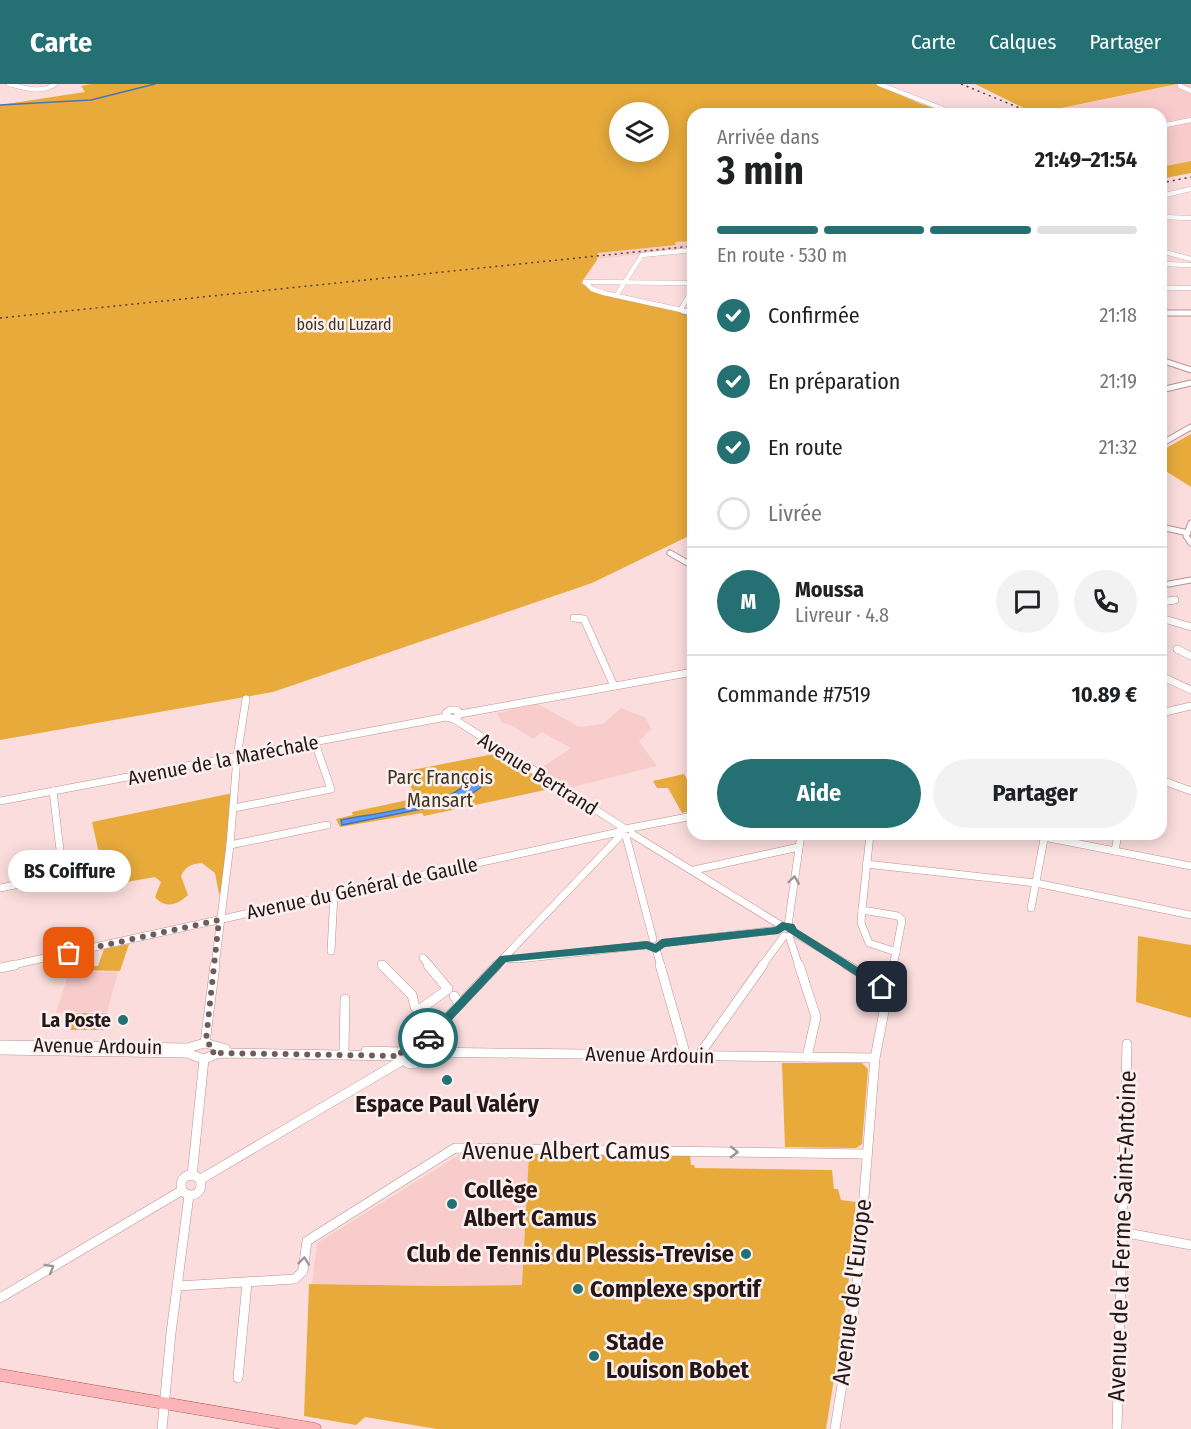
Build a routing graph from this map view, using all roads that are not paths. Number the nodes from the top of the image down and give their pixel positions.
1 (9, 84) edge
2 (54, 84) edge
3 (879, 84) edge
4 (1180, 86) dead end
5 (1191, 91) edge
6 (941, 108) edge
7 (1191, 120) edge
8 (1167, 125) edge
9 (1191, 189) edge
10 (1167, 195) edge
11 (1167, 216) edge
12 (1191, 218) edge
13 (687, 250) edge
14 (1167, 253) edge
15 (1191, 259) edge
16 (1167, 264) edge
17 (1191, 265) edge
18 (625, 282) junction
19 (687, 283) edge
20 (1167, 288) edge
21 (1191, 288) edge
22 (616, 296) junction
23 (687, 298) edge
24 (681, 309) junction
25 (687, 311) edge
26 (1167, 313) edge
27 (1191, 313) edge
28 (1167, 362) edge
29 (1191, 370) edge
30 (1191, 383) edge
31 (1167, 389) edge
32 (1191, 427) edge
33 (1167, 441) edge
34 (1190, 520) edge
35 (1167, 528) edge
36 (1188, 533) junction
37 (1191, 543) edge
38 (670, 553) dead end
39 (687, 561) edge
40 (1191, 580) edge
41 (1170, 584) dead end
42 (1175, 600) dead end
43 (1167, 601) edge
44 (573, 618) dead end
45 (1167, 620) edge
46 (1191, 627) edge
47 (1177, 649) dead end
48 (1191, 656) edge
49 (687, 673) edge
50 (1167, 679) edge
51 (614, 686) junction
52 (1191, 690) edge
53 (246, 699) dead end
54 (1191, 706) edge
55 (1167, 712) edge
56 (450, 718) junction
57 (315, 743) junction
58 (237, 757) junction
59 (1167, 782) edge
60 (53, 791) junction
61 (1191, 791) edge
62 (0, 801) edge
63 (234, 808) junction
64 (687, 817) edge
65 (327, 825) dead end
66 (626, 832) junction
67 (800, 840) edge
68 (869, 840) edge
69 (1044, 840) edge
70 (1064, 840) edge
71 (1117, 840) edge
72 (230, 846) junction
73 (799, 847) junction
74 (1115, 851) junction
75 (866, 864) junction
76 (1191, 866) edge
77 (693, 870) junction
78 (1036, 883) junction
79 (0, 888) edge
80 (334, 894) junction
81 (1032, 908) dead end
82 (861, 910) junction
83 (1191, 915) edge
84 (219, 920) junction
85 (786, 931) junction
86 (650, 942) junction
87 (659, 946) junction
88 (331, 951) dead end
89 (896, 952) junction
90 (423, 958) dead end
91 (504, 958) junction
92 (382, 965) dead end
93 (0, 968) edge
94 (889, 990) junction
95 (454, 996) dead end
96 (345, 999) dead end
97 (460, 1004) junction
98 (206, 1043) junction
99 (1127, 1044) dead end
100 (0, 1045) edge
101 (422, 1049) junction
102 (0, 1050) edge
103 (195, 1051) junction
104 (214, 1051) junction
105 (344, 1051) junction
106 (402, 1056) junction
107 (686, 1056) junction
108 (702, 1056) junction
109 (807, 1057) junction
110 (875, 1058) junction
111 (204, 1059) junction
112 (867, 1154) junction
113 (196, 1178) junction
114 (185, 1193) junction
115 (1122, 1232) junction
116 (1191, 1245) edge
117 (247, 1283) junction
118 (178, 1286) junction
119 (0, 1298) edge
120 (0, 1375) edge
121 (238, 1378) dead end
122 (165, 1404) junction
123 (290, 1427) edge
124 (162, 1429) edge
125 (315, 1429) edge
126 (835, 1429) edge
127 (1116, 1429) edge

1 - 2 street
3 - 6 street
4 - 5 street
7 - 8 street
9 - 10 street
11 - 12 street
13 - 18 street
14 - 15 street
16 - 17 street
18 - 19 street
18 - 22 street
18 - 22 street
20 - 21 street
22 - 24 street
23 - 24 street
24 - 25 street
26 - 27 street
28 - 29 street
30 - 31 street
32 - 33 street
34 - 36 street
35 - 36 street
36 - 37 street
38 - 39 street
40 - 41 street
42 - 43 street
44 - 51 street
45 - 46 street
47 - 48 street
49 - 51 street
50 - 52 street
51 - 56 street
53 - 58 street
54 - 55 street
56 - 57 street, Avenue de la Maréchale
56 - 66 street, Avenue Bertrand
57 - 58 street, Avenue de la Maréchale
57 - 63 street
58 - 60 street, Avenue de la Maréchale
58 - 63 street
59 - 61 street
60 - 62 street, Avenue de la Maréchale
60 - 79 street
63 - 72 street
64 - 66 street, Avenue du Général de Gaulle
65 - 72 street
66 - 77 street, Avenue Bertrand
66 - 80 street, Avenue du Général de Gaulle
66 - 86 street
66 - 91 street
67 - 73 street
68 - 75 street
69 - 78 street
70 - 74 street
71 - 74 street
72 - 84 street
73 - 77 street
85 -> 73 street
74 - 76 street
75 - 78 street
75 - 82 street
77 - 85 street, Avenue Bertrand
78 - 81 street
78 - 83 street
80 - 84 street, Avenue du Général de Gaulle
80 - 88 street
82 - 89 street
82 - 89 street
84 - 93 street, Avenue du Général de Gaulle
84 - 98 street
85 - 87 street
85 - 94 street, Avenue Bertrand
85 - 108 street
85 - 109 street
86 - 87 street
86 - 91 street
87 - 107 street
89 - 94 street
90 - 92 street
91 - 97 street
94 - 110 street
95 - 97 street
96 - 105 street
97 - 101 street
98 - 103 street
98 - 104 street
99 - 115 street, Avenue de la Ferme Saint-Antoine
100 - 103 street, Avenue Ardouin
101 - 106 street
101 - 106 street
101 - 107 street, Avenue Ardouin
102 - 103 street, Avenue Ardouin
103 - 111 street
104 - 105 street
104 - 106 street
104 - 111 street
105 - 106 street
106 - 113 street
107 - 108 street, Avenue Ardouin
108 - 109 street, Avenue Ardouin
109 - 110 street, Avenue Ardouin
110 - 112 street, Avenue de l'Europe
111 - 113 street
117 -> 112 street, Avenue Albert Camus
112 - 126 street, Avenue de l'Europe
113 - 114 street
113 - 114 street
114 - 118 street
119 -> 114 street
115 - 116 street
115 - 127 street, Avenue de la Ferme Saint-Antoine
117 - 118 street, Avenue Albert Camus
117 - 121 street
118 - 122 street
120 - 122 main road
122 - 123 main road
122 - 124 street
123 - 125 main road

